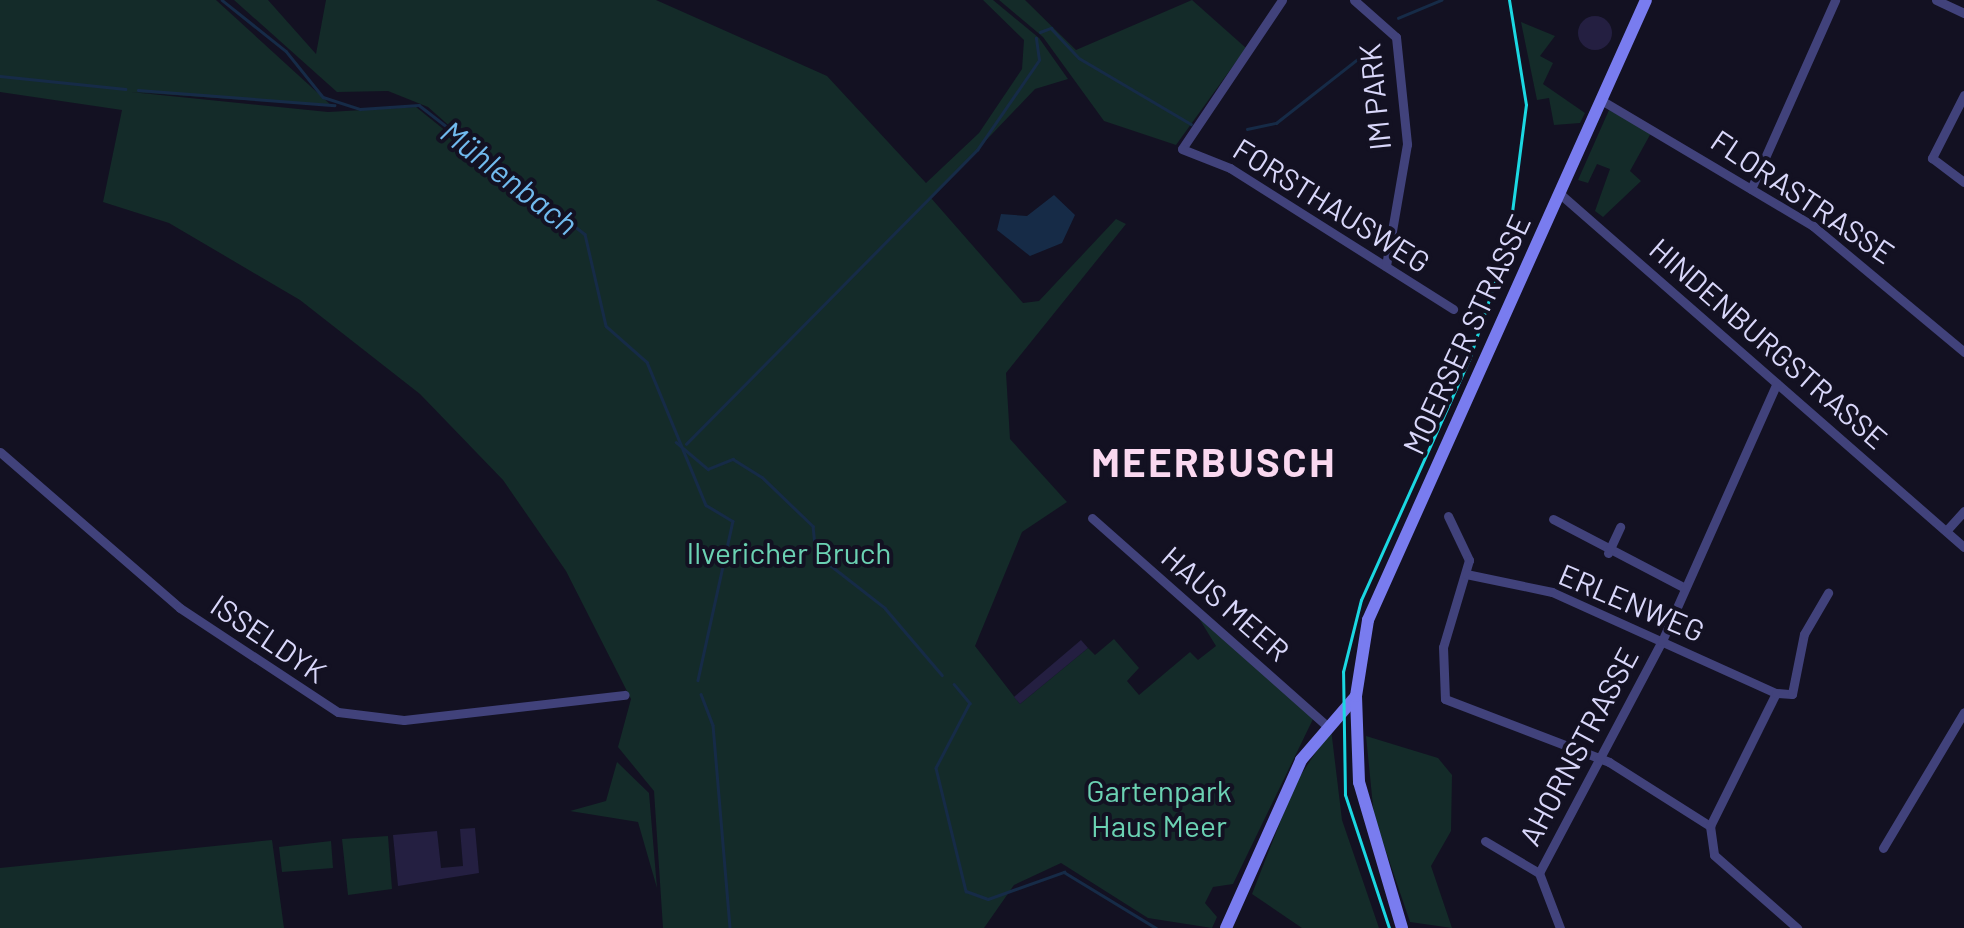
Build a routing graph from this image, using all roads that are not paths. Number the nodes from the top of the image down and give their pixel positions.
1 (1282, 0) edge
2 (1354, 0) edge
3 (1646, 0) edge
4 (1836, 0) edge
5 (1936, 0) edge
6 (1964, 14) edge
7 (1964, 95) edge
8 (1601, 100) junction
9 (1964, 182) edge
10 (1750, 189) junction
11 (1559, 193) junction
12 (1386, 266) junction
13 (1452, 309) dead end
14 (1964, 352) edge
15 (1777, 382) junction
16 (0, 452) edge
17 (1964, 511) edge
18 (1448, 516) dead end
19 (1092, 518) dead end
20 (1553, 519) dead end
21 (1620, 526) dead end
22 (1946, 531) junction
23 (1964, 547) edge
24 (1608, 553) junction
25 (1466, 574) junction
26 (1686, 588) junction
27 (1828, 593) dead end
28 (1662, 641) junction
29 (1776, 694) junction
30 (625, 696) dead end
31 (1356, 696) junction
32 (1964, 712) edge
33 (1331, 722) junction
34 (1355, 730) junction
35 (1601, 762) junction
36 (1710, 826) junction
37 (1485, 841) dead end
38 (1882, 848) dead end
39 (1539, 873) junction
40 (1226, 928) edge
41 (1402, 928) edge
42 (1560, 928) edge
43 (1797, 928) edge

1 - 12 street, FORSTHAUSWEG
2 - 12 street, IM PARK
3 - 8 main road, MOERSER STRASSE
4 - 10 street
5 - 6 street
7 - 9 street
8 - 10 street, FLORASTRASSE
8 - 11 main road, MOERSER STRASSE
10 - 14 street, FLORASTRASSE
11 - 15 street, HINDENBURGSTRASSE
11 - 31 main road, MOERSER STRASSE
12 - 13 street, FORSTHAUSWEG
15 - 22 street, HINDENBURGSTRASSE
15 - 26 street, AHORNSTRASSE
16 - 30 street, ISSELDYK
17 - 22 street
18 - 25 street
19 - 33 street, HAUS MEER
20 - 24 street
21 - 24 street
22 - 23 street, HINDENBURGSTRASSE
24 - 26 street
25 - 28 street, ERLENWEG
25 - 35 street
26 - 28 street, AHORNSTRASSE
27 - 29 street
28 - 29 street, ERLENWEG
28 - 35 street, AHORNSTRASSE
29 - 36 street
31 - 33 main road
31 - 34 main road, MOERSER STRASSE
32 - 38 street
33 - 34 main road
33 - 40 main road
34 - 41 main road, MOERSER STRASSE
35 - 36 street
35 - 39 street, AHORNSTRASSE
36 - 43 street
37 - 39 street, AHORNSTRASSE
39 - 42 street, AHORNSTRASSE

